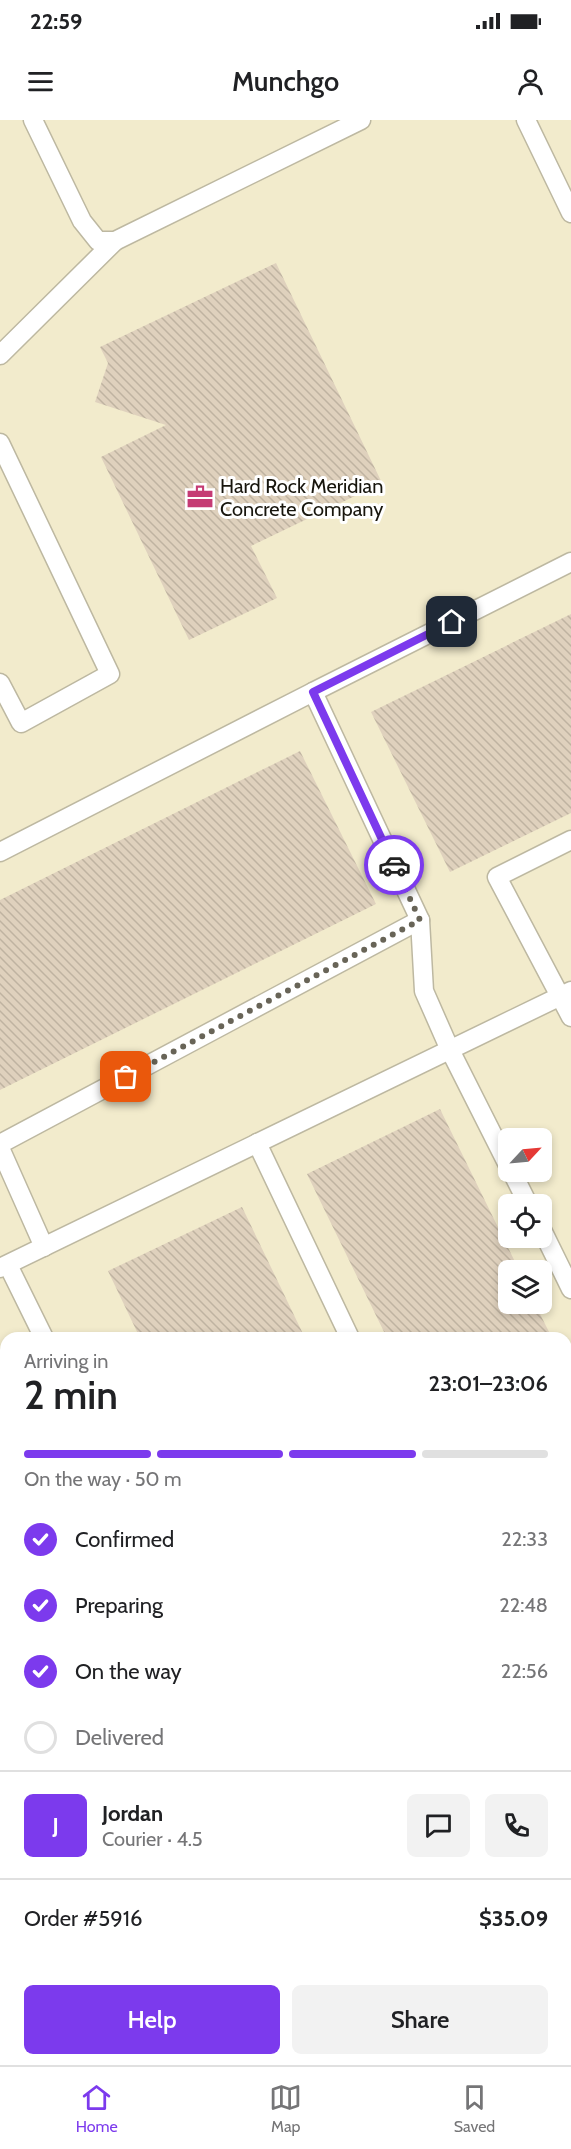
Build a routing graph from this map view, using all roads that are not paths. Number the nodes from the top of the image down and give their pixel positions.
1 (33, 120) edge
2 (361, 120) edge
3 (526, 120) edge
4 (571, 213) edge
5 (115, 241) junction
6 (0, 355) edge
7 (0, 443) edge
8 (571, 562) edge
9 (0, 683) edge
10 (313, 692) junction
11 (571, 840) edge
12 (0, 852) edge
13 (420, 920) junction
14 (565, 994) edge
15 (571, 1017) edge
16 (450, 1050) junction
17 (257, 1143) junction
18 (498, 1145) edge
19 (0, 1146) edge
20 (44, 1247) junction
21 (551, 1248) edge
22 (4, 1267) edge
23 (571, 1289) edge
24 (41, 1332) edge
25 (347, 1332) edge

1 - 5 lane
2 - 5 lane
3 - 4 lane
5 - 6 lane
7 - 9 lane
8 - 10 lane
10 - 12 lane
10 - 13 lane
11 - 14 lane
13 - 16 lane
13 - 19 lane
14 - 15 lane
14 - 16 lane
16 - 17 lane
16 - 18 lane
17 - 20 lane
17 - 25 lane
19 - 20 lane
20 - 22 lane
21 - 23 lane
22 - 24 lane

